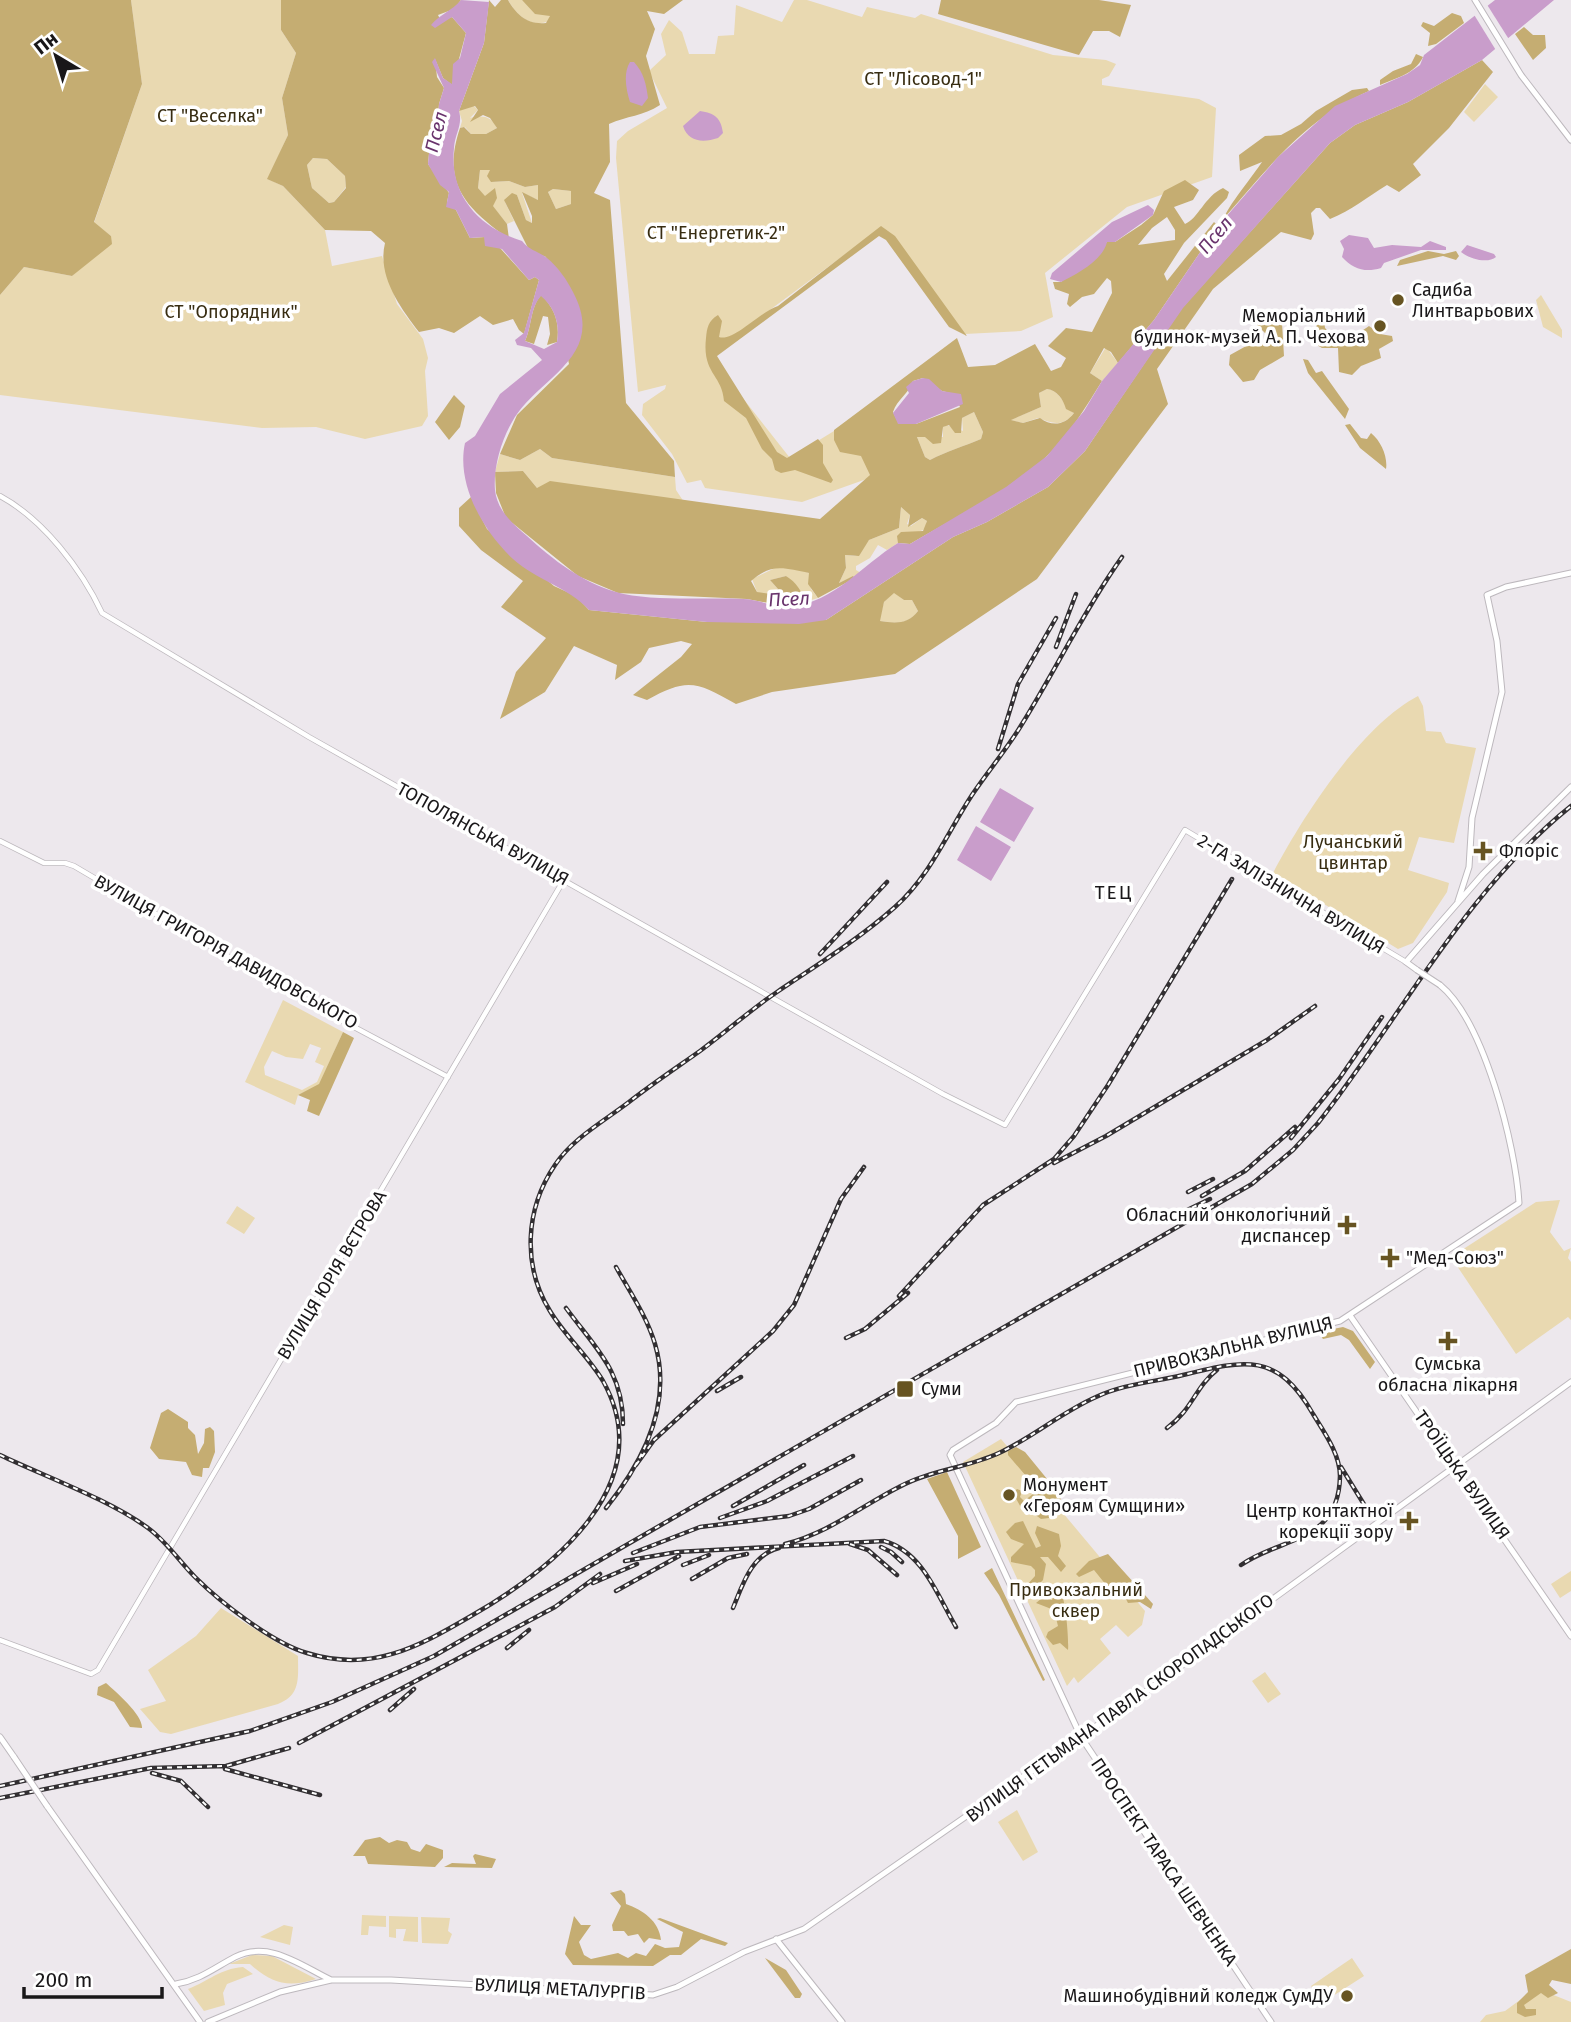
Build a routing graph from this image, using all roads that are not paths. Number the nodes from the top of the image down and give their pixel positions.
1 (1475, 0) edge
2 (1571, 140) edge
3 (0, 496) edge
4 (1571, 573) edge
5 (1571, 787) edge
6 (0, 841) edge
7 (565, 878) junction
8 (1458, 901) junction
9 (1406, 962) junction
10 (448, 1077) junction
11 (1005, 1125) joint
12 (1351, 1317) junction
13 (1571, 1382) edge
14 (977, 1435) joint
15 (1455, 1464) junction
16 (1571, 1636) edge
17 (0, 1640) edge
18 (0, 1737) edge
19 (1081, 1737) junction
20 (776, 1940) junction
21 (331, 1980) junction
22 (176, 1984) junction
23 (200, 2022) edge
24 (208, 2022) edge
25 (842, 2022) edge
26 (1271, 2022) edge

1 - 2 main road
3 - 7 street, ТОПОЛЯНСЬКА ВУЛИЦЯ
4 - 8 main road
5 - 8 main road
6 - 10 street, ВУЛИЦЯ ГРИГОРІЯ ДАВИДОВСЬКОГО
7 - 10 street, ВУЛИЦЯ ЮРІЯ ВЄТРОВА
7 - 11 street, ТОПОЛЯНСЬКА ВУЛИЦЯ
8 - 9 main road
9 - 11 street, 2-ГА ЗАЛІЗНИЧНА ВУЛИЦЯ
9 - 12 main road, ПРИВОКЗАЛЬНА ВУЛИЦЯ, bridge
10 - 17 street, ВУЛИЦЯ ЮРІЯ ВЄТРОВА
12 - 14 main road, ПРИВОКЗАЛЬНА ВУЛИЦЯ
12 - 15 main road, ТРОЇЦЬКА ВУЛИЦЯ
13 - 15 main road, ВУЛИЦЯ ГЕТЬМАНА ПАВЛА СКОРОПАДСЬКОГО
14 - 19 main road, ПРОСПЕКТ ТАРАСА ШЕВЧЕНКА
15 - 16 main road, ТРОЇЦЬКА ВУЛИЦЯ
15 - 19 main road, ВУЛИЦЯ ГЕТЬМАНА ПАВЛА СКОРОПАДСЬКОГО
18 - 22 main road, bridge
19 - 20 main road, ВУЛИЦЯ ГЕТЬМАНА ПАВЛА СКОРОПАДСЬКОГО
19 - 26 main road, ПРОСПЕКТ ТАРАСА ШЕВЧЕНКА
20 - 21 main road, ВУЛИЦЯ МЕТАЛУРГІВ
20 - 25 main road
21 - 22 main road, ВУЛИЦЯ МЕТАЛУРГІВ
21 - 24 main road, ВУЛИЦЯ МЕТАЛУРГІВ
22 - 23 main road

